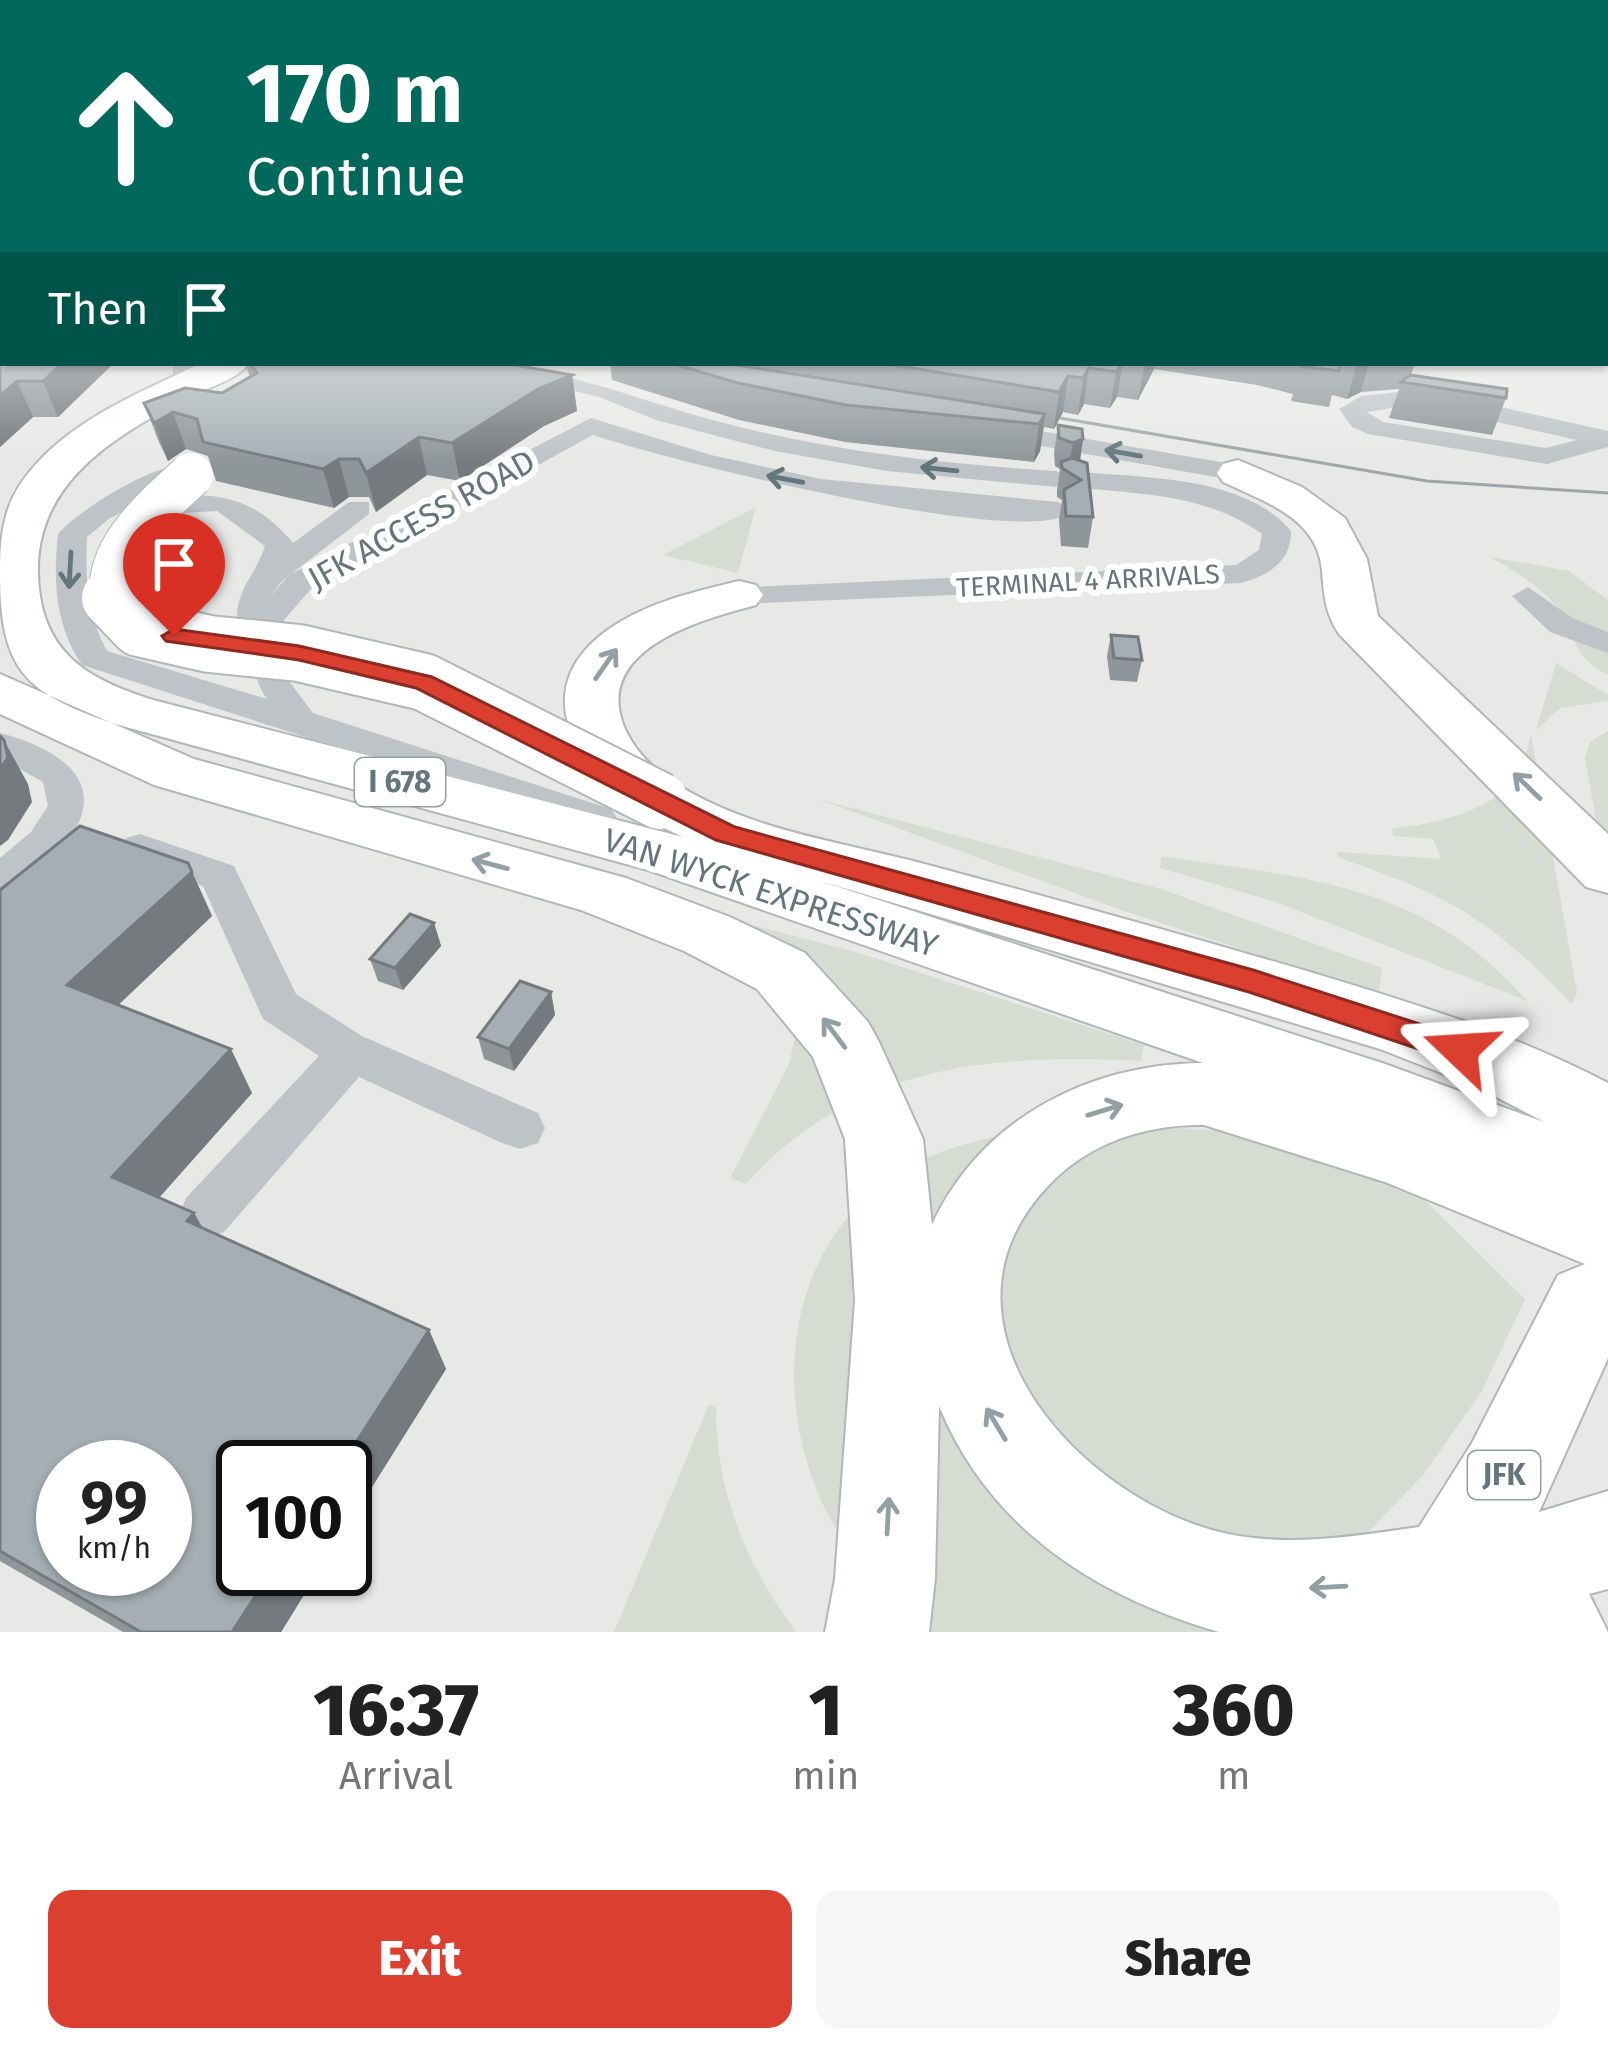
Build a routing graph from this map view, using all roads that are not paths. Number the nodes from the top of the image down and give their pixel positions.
1 (225, 366) edge
2 (243, 366) edge
3 (488, 366) edge
4 (192, 378) edge
5 (970, 427) edge
6 (1607, 439) edge
7 (1238, 473) joint
8 (181, 488) junction
9 (5, 490) edge
10 (1136, 498) junction
11 (359, 508) dead end
12 (17, 551) junction
13 (286, 578) junction
14 (739, 595) junction
15 (1528, 596) dead end
16 (1608, 643) edge
17 (0, 690) edge
18 (300, 722) junction
19 (0, 745) edge
20 (660, 801) junction
21 (1608, 871) edge
22 (0, 880) edge
23 (0, 907) edge
24 (1230, 1040) junction
25 (352, 1052) junction
26 (1502, 1065) junction
27 (1608, 1102) edge
28 (1608, 1120) edge
29 (520, 1128) dead end
30 (1608, 1181) edge
31 (205, 1216) dead end
32 (1601, 1282) edge
33 (1608, 1540) edge
34 (1431, 1615) edge
35 (877, 1632) edge
36 (1556, 1632) edge

1 - 12 highway
2 - 4 street
10 -> 3 street, TERMINAL 4 ARRIVALS
4 - 9 highway
4 - 12 highway
7 -> 5 street
6 - 6 street
21 -> 7 highway
8 - 13 street
8 -> 18 street
8 - 20 highway, bridge
10 -> 13 street, JFK ACCESS ROAD
10 - 14 street
10 - 14 street, TERMINAL 4 ARRIVALS
11 - 13 street
12 - 24 highway, VAN WYCK EXPRESSWAY / I 678
13 - 18 street, JFK ACCESS ROAD
20 -> 14 highway
15 - 16 street
35 -> 17 highway
18 - 24 street
19 - 22 street
20 - 24 highway, VAN WYCK EXPRESSWAY / I 678
23 - 25 street
24 - 26 highway, VAN WYCK EXPRESSWAY / I 678
24 - 30 highway, VAN WYCK EXPRESSWAY / I 678
24 - 32 highway
34 -> 24 highway
25 - 29 street
25 - 31 street
26 - 27 highway
26 - 28 highway, VAN WYCK EXPRESSWAY / I 678
32 - 34 highway, JFK
33 - 34 highway
34 - 36 highway

